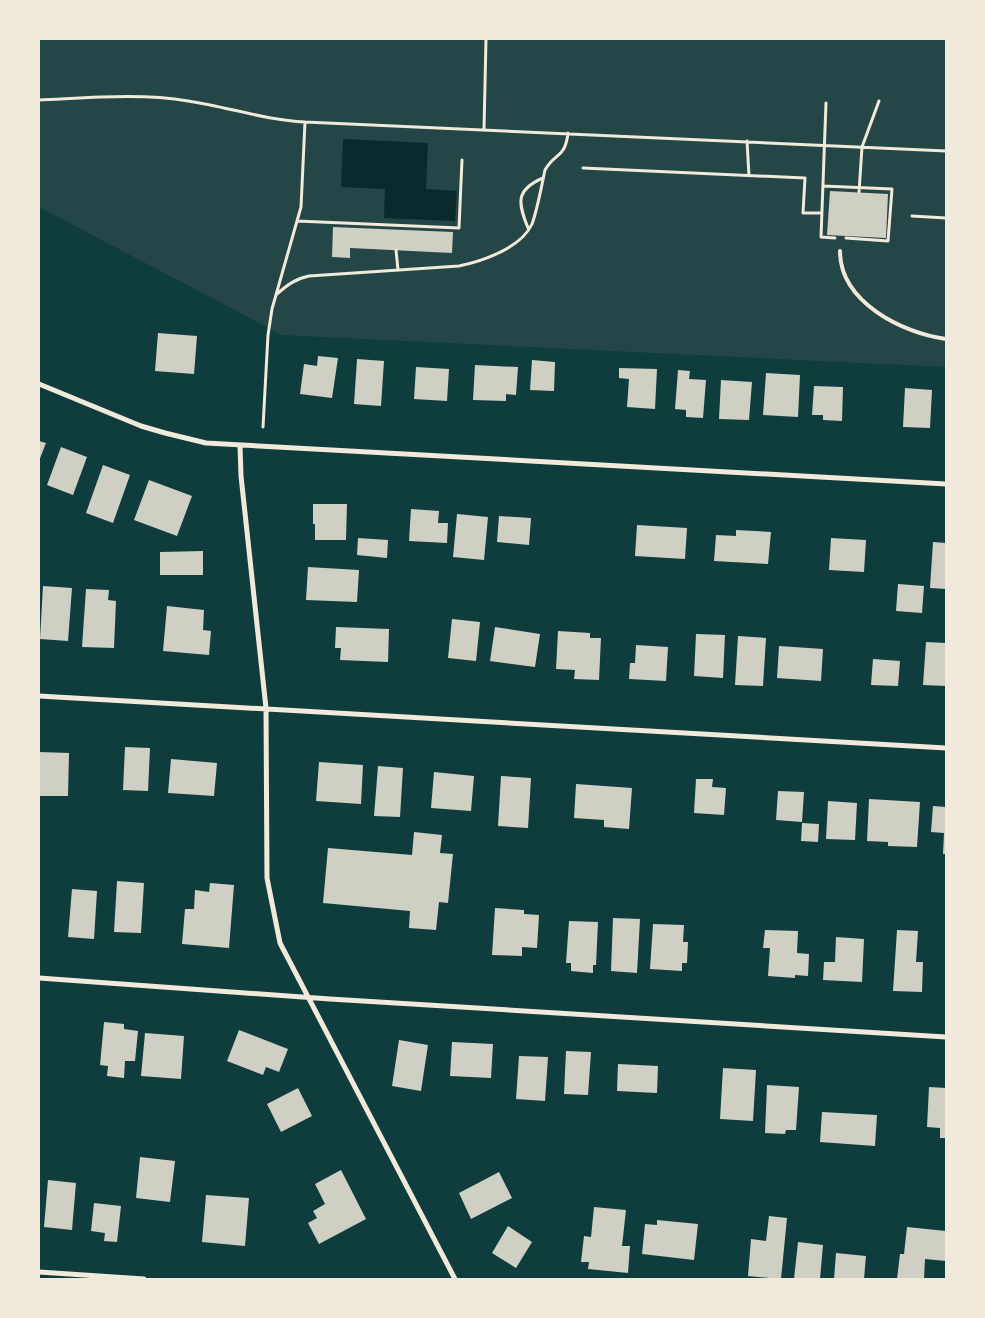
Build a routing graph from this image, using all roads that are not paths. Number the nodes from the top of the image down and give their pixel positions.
1 (840, 251) dead end
2 (946, 339) edge
3 (39, 384) edge
4 (240, 446) junction
5 (946, 484) edge
6 (39, 696) edge
7 (266, 708) junction
8 (946, 748) edge
9 (39, 978) edge
10 (308, 998) junction
11 (946, 1038) edge
12 (39, 1272) edge
13 (144, 1279) edge
14 (455, 1279) edge

1 - 2 lane
3 - 4 street
4 - 5 street
4 - 7 street
6 - 7 street
7 - 8 street
7 - 10 street
9 - 10 street
10 - 11 street
10 - 14 street
12 - 13 street

